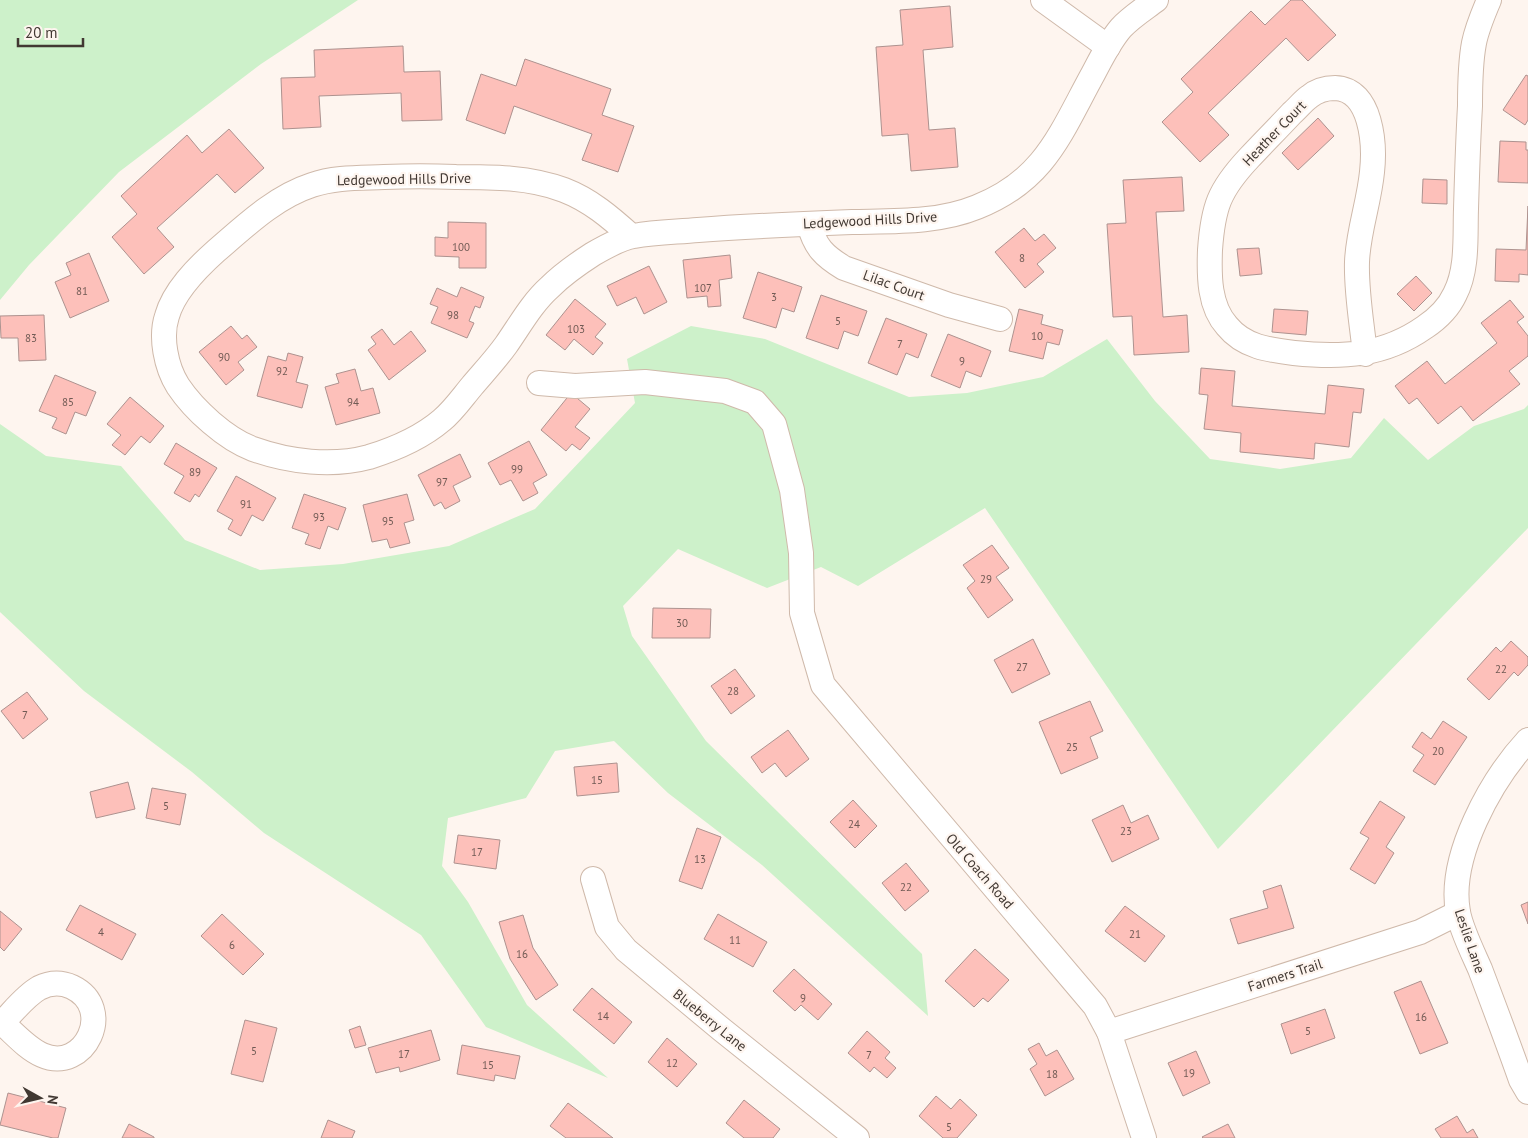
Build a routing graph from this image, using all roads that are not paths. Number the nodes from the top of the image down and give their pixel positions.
1 (1043, 0) edge
2 (1156, 0) edge
3 (1489, 0) edge
4 (1108, 46) junction
5 (810, 224) junction
6 (631, 236) junction
7 (1000, 319) dead end
8 (1365, 354) junction
9 (539, 383) dead end
10 (1528, 740) edge
11 (593, 879) dead end
12 (1458, 913) junction
13 (1109, 1032) junction
14 (1528, 1092) edge
15 (857, 1138) edge
16 (1144, 1138) edge

1 - 4 street
2 - 4 street, Ledgewood Hills Drive
3 - 8 street, Heather Court
4 - 5 street, Ledgewood Hills Drive
5 - 6 street, Ledgewood Hills Drive
5 - 7 street, Lilac Court
6 - 6 street, Ledgewood Hills Drive
8 - 8 street, Heather Court
9 - 13 street, Old Coach Road
10 - 12 street, Leslie Lane
11 - 15 street, Blueberry Lane
12 - 13 street, Farmers Trail
12 - 14 street, Leslie Lane
13 - 16 street, Old Coach Road

